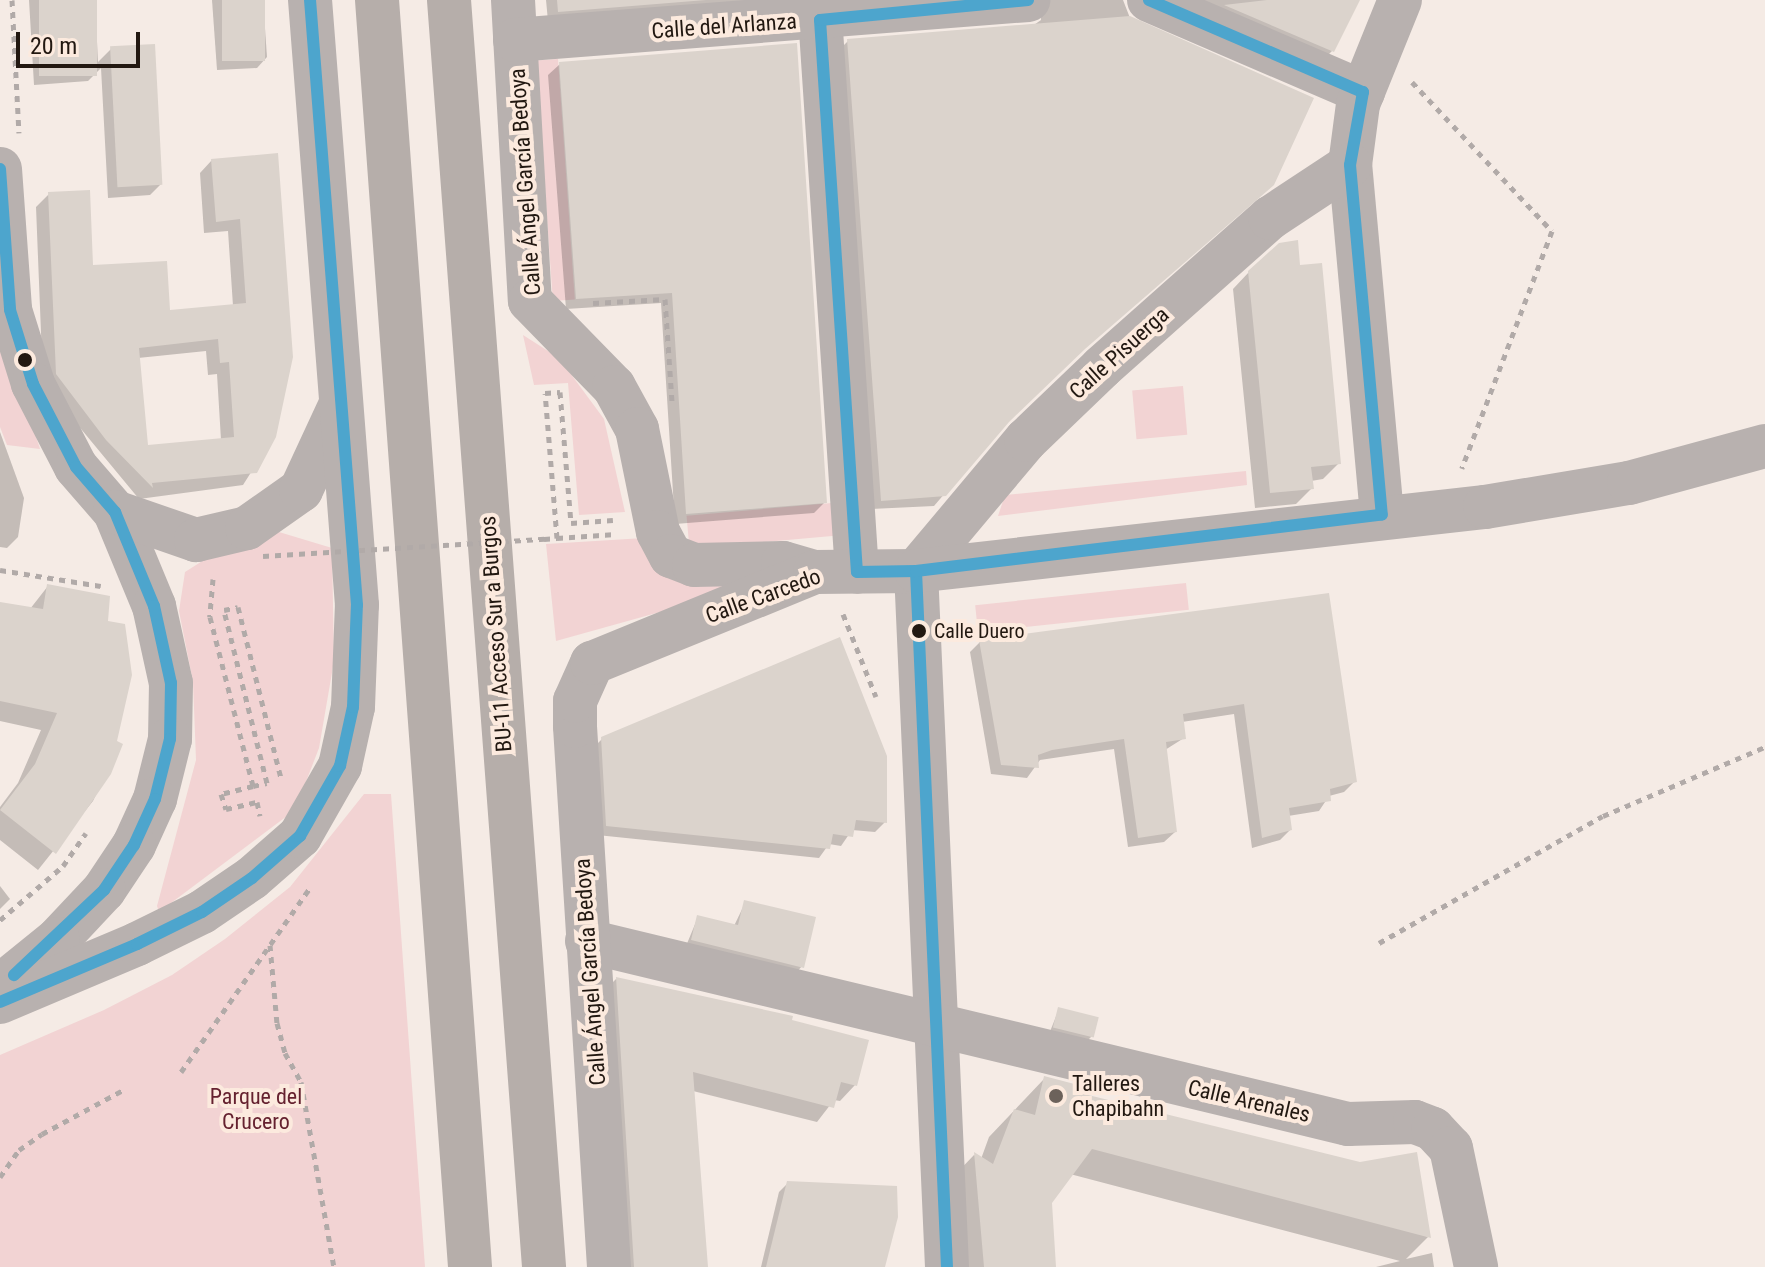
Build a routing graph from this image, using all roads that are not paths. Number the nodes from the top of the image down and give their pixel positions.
1 (310, 0) edge
2 (377, 0) edge
3 (449, 0) edge
4 (1028, 0) edge
5 (1149, 0) edge
6 (1400, 0) edge
7 (819, 10) edge
8 (514, 20) edge
9 (1363, 92) junction
10 (1350, 165) junction
11 (0, 169) edge
12 (343, 399) junction
13 (1765, 446) edge
14 (115, 512) junction
15 (1382, 515) junction
16 (208, 554) junction
17 (916, 571) junction
18 (836, 572) junction
19 (154, 606) junction
20 (582, 678) joint
21 (587, 941) junction
22 (0, 986) edge
23 (0, 1002) edge
24 (937, 1028) junction
25 (1472, 1248) edge
26 (470, 1267) edge
27 (544, 1267) edge
28 (609, 1267) edge
29 (947, 1267) edge

1 - 12 street
2 - 26 highway
3 - 27 highway, BU-11 Acceso Sur a Burgos
4 - 7 street, Calle del Arlanza
5 - 9 street
6 - 9 street
7 - 8 street, Calle del Arlanza
7 - 18 street
8 - 18 street, Calle Ángel García Bedoya
9 - 10 street
10 - 15 street
10 - 17 street, Calle Pisuerga
11 - 14 street
12 - 16 street
12 - 23 street
13 - 15 street, Calle Carcedo
14 - 16 street
14 - 19 street
15 - 17 street, Calle Carcedo
16 - 19 street
17 - 18 street, Calle Carcedo
17 - 24 street
18 - 20 street, Calle Carcedo
19 - 22 street
20 - 21 street, Calle Ángel García Bedoya
21 - 24 street, Calle Arenales
21 - 28 street, Calle Ángel García Bedoya
24 - 25 street, Calle Arenales
24 - 29 street

